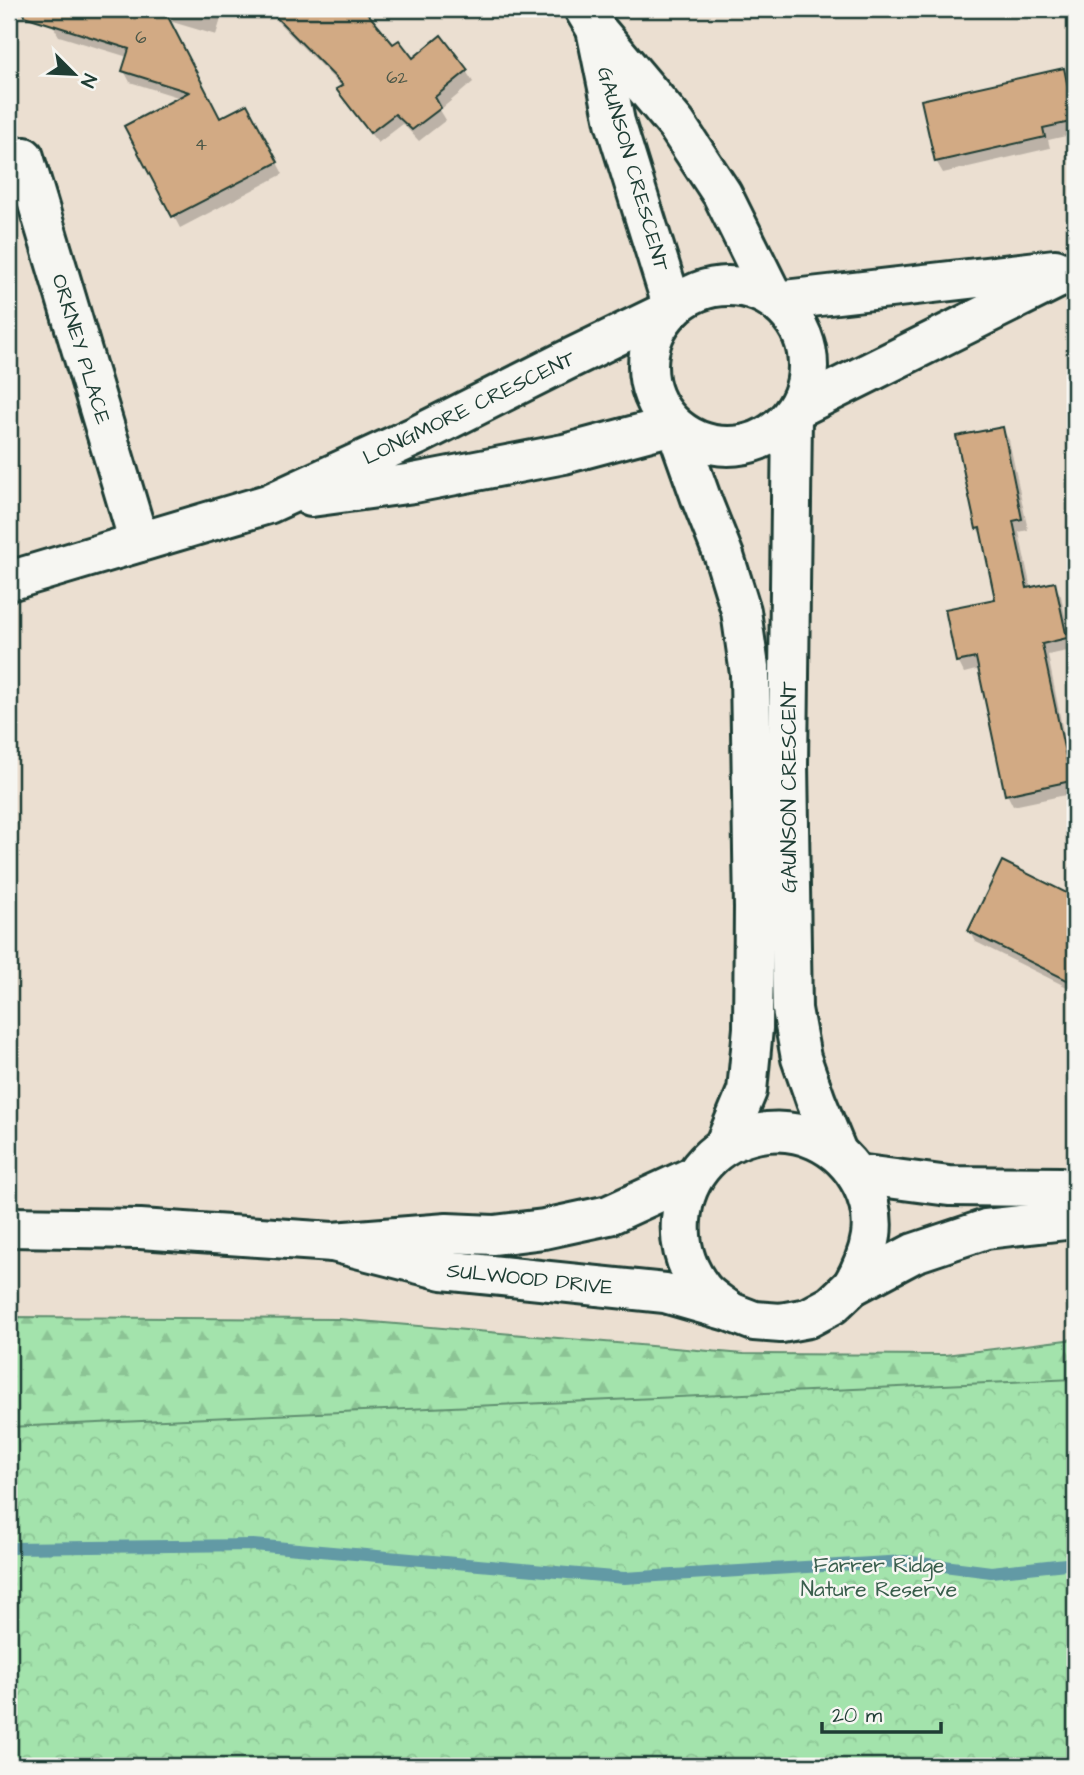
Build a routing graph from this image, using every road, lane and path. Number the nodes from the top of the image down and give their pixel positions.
1 (590, 19) edge
2 (24, 157) dead end
3 (1075, 269) edge
4 (775, 300) junction
5 (671, 309) junction
6 (795, 412) junction
7 (674, 426) junction
8 (268, 504) junction
9 (139, 542) junction
10 (9, 581) edge
11 (724, 1146) junction
12 (847, 1163) junction
13 (694, 1176) junction
14 (1075, 1195) edge
15 (1075, 1212) edge
16 (9, 1227) edge
17 (333, 1242) junction
18 (852, 1286) junction
19 (728, 1311) junction

1 - 4 street, GAUNSON CRESCENT
1 - 5 street, GAUNSON CRESCENT
2 - 9 street, ORKNEY PLACE
3 - 4 street
3 - 6 street
4 - 5 street
4 - 6 street
5 - 7 street
5 - 8 street, LONGMORE CRESCENT
6 - 7 street
6 - 12 street, GAUNSON CRESCENT
7 - 8 street, LONGMORE CRESCENT
7 - 11 street, GAUNSON CRESCENT
8 - 9 street, LONGMORE CRESCENT
9 - 10 street, LONGMORE CRESCENT
11 - 12 street, SULWOOD DRIVE
11 - 13 street, SULWOOD DRIVE
12 - 14 street, SULWOOD DRIVE
12 - 18 street, SULWOOD DRIVE
13 - 17 street, SULWOOD DRIVE
13 - 19 street, SULWOOD DRIVE
15 - 18 street, SULWOOD DRIVE
16 - 17 street, SULWOOD DRIVE
17 - 19 street, SULWOOD DRIVE
18 - 19 street, SULWOOD DRIVE

